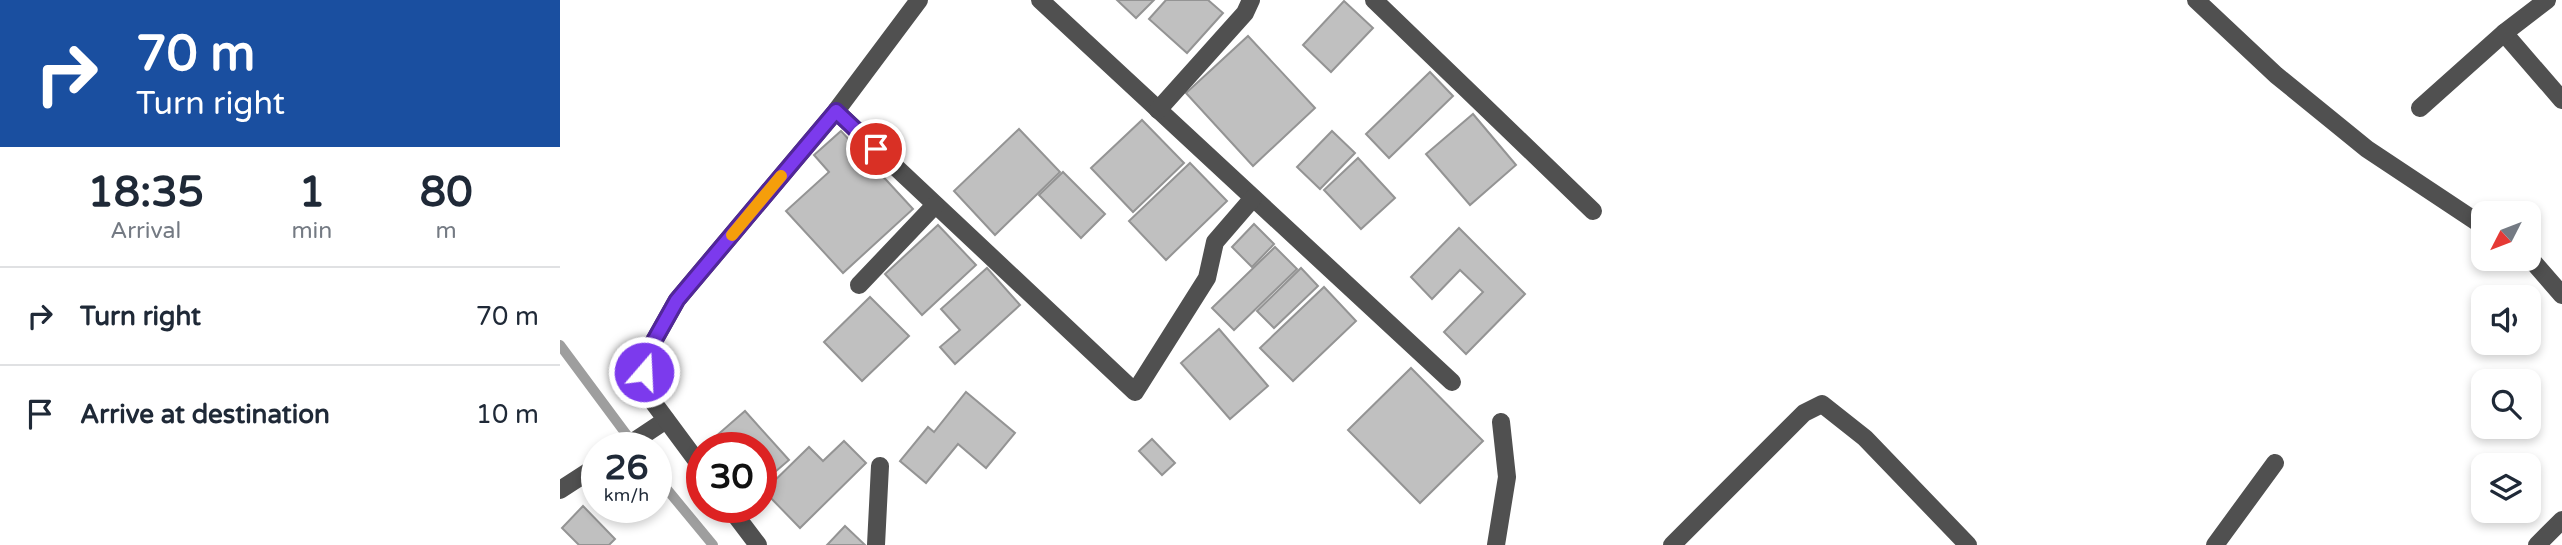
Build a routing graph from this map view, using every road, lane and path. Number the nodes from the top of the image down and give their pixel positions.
1 (919, 0) edge
2 (1040, 0) edge
3 (1251, 0) edge
4 (1374, 0) edge
5 (2196, 0) edge
6 (2547, 0) edge
7 (2504, 33) junction
8 (2562, 100) edge
9 (2420, 108) dead end
10 (1158, 110) junction
11 (836, 111) junction
12 (1253, 198) junction
13 (935, 205) junction
14 (1593, 211) dead end
15 (2471, 218) edge
16 (2541, 271) edge
17 (859, 285) dead end
18 (2562, 295) edge
19 (1451, 382) dead end
20 (666, 420) junction
21 (1501, 422) dead end
22 (648, 432) edge
23 (686, 447) edge
24 (2274, 463) dead end
25 (880, 466) dead end
26 (581, 476) edge
27 (560, 489) edge
28 (2562, 520) edge
29 (741, 523) edge
30 (1680, 542) edge
31 (758, 545) edge
32 (876, 545) edge
33 (1496, 545) edge
34 (1968, 545) edge
35 (2215, 545) edge
36 (2537, 545) edge

1 - 11 street
2 - 10 street
3 - 10 street
4 - 14 street
5 - 15 street
6 - 7 street
7 - 8 street
7 - 9 street
10 - 12 street
11 - 13 street
11 - 20 street
12 - 13 street
12 - 19 street
13 - 17 street
16 - 18 street
20 - 22 street
20 - 23 street
21 - 33 street
24 - 35 street
25 - 32 street
26 - 27 street
28 - 36 street
29 - 31 street
30 - 34 street

